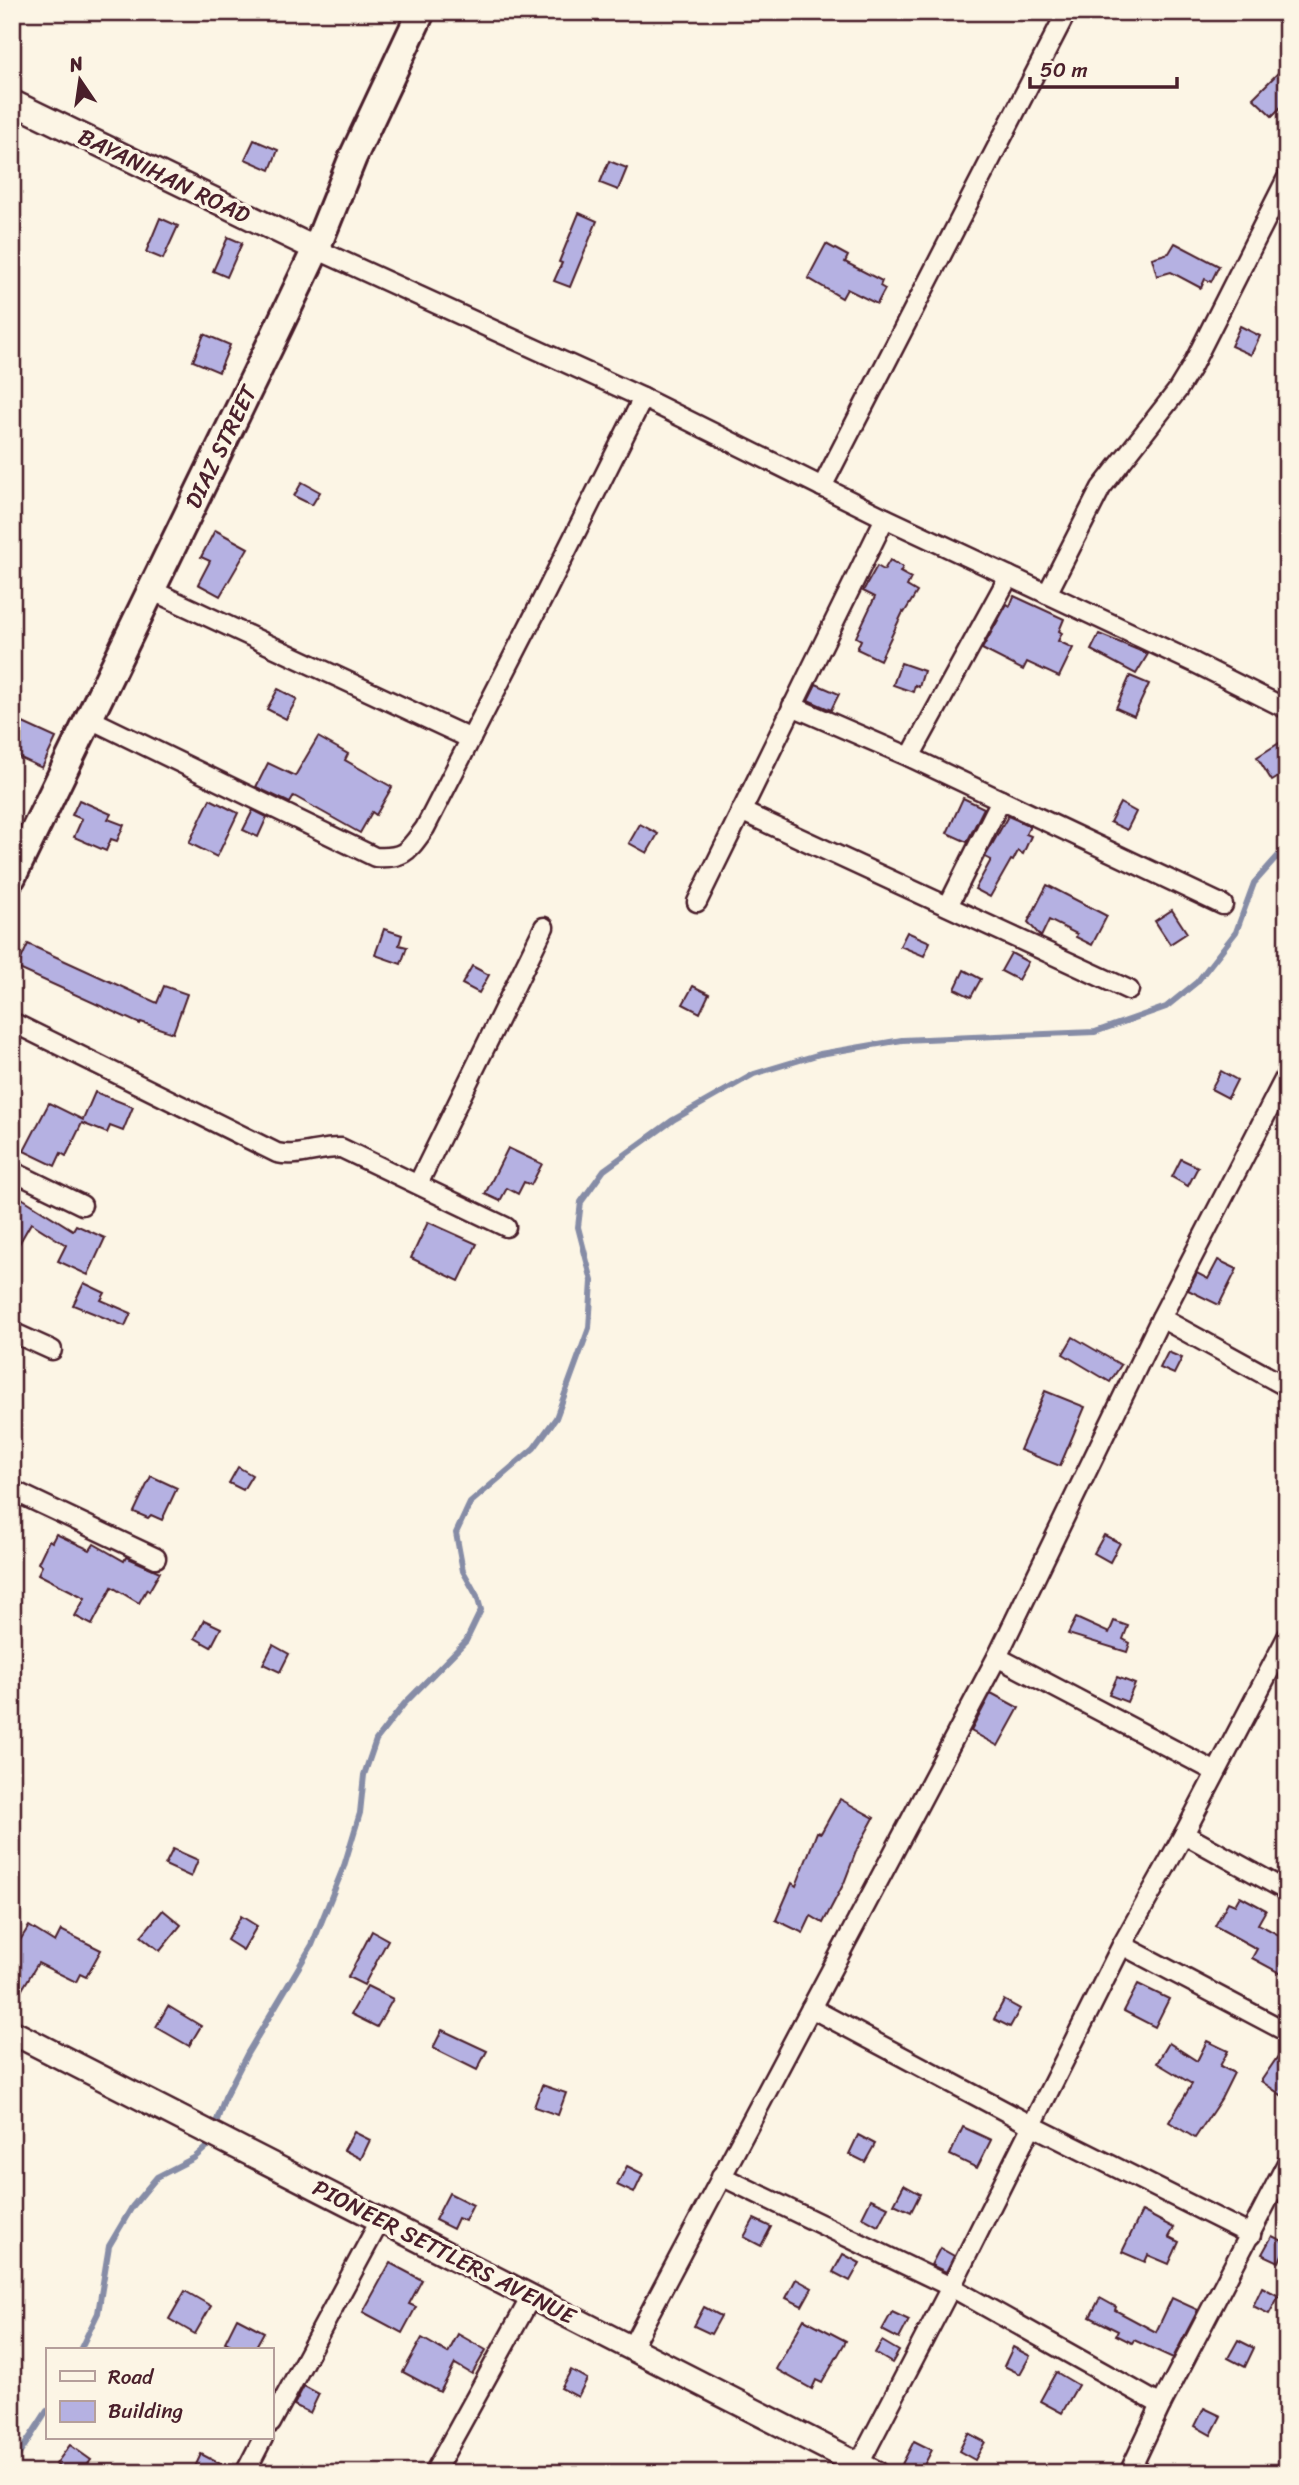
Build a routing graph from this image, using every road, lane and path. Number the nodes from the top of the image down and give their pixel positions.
1 (421, 12) edge
2 (1063, 19) dead end
3 (12, 102) edge
4 (1287, 178) edge
5 (316, 249) junction
6 (643, 398) junction
7 (822, 486) junction
8 (885, 517) junction
9 (1009, 576) junction
10 (151, 590) junction
11 (1047, 594) junction
12 (792, 706) junction
13 (1287, 709) edge
14 (88, 718) junction
15 (471, 739) junction
16 (910, 757) junction
17 (1001, 800) junction
18 (741, 811) junction
19 (12, 877) edge
20 (697, 902) dead end
21 (1223, 905) dead end
22 (948, 906) junction
23 (544, 927) dead end
24 (1129, 990) dead end
25 (12, 1022) edge
26 (1287, 1074) edge
27 (12, 1171) edge
28 (418, 1184) junction
29 (82, 1205) dead end
30 (506, 1227) dead end
31 (1161, 1318) junction
32 (12, 1332) edge
33 (52, 1350) dead end
34 (1287, 1387) edge
35 (12, 1490) edge
36 (156, 1558) dead end
37 (1287, 1637) edge
38 (997, 1657) junction
39 (1216, 1772) junction
40 (1184, 1834) junction
41 (1287, 1891) edge
42 (1122, 1945) junction
43 (810, 2008) junction
44 (12, 2032) edge
45 (1287, 2032) edge
46 (1031, 2124) junction
47 (1287, 2163) edge
48 (722, 2176) junction
49 (381, 2220) junction
50 (1251, 2235) junction
51 (951, 2287) junction
52 (531, 2297) junction
53 (631, 2348) junction
54 (1161, 2405) junction
55 (273, 2419) edge
56 (262, 2440) edge
57 (867, 2468) edge
58 (245, 2473) edge
59 (434, 2473) edge
60 (1129, 2473) edge

1 - 5 main road, DIAZ STREET
2 - 7 street
3 - 5 street, BAYANIHAN ROAD
4 - 11 street
5 - 6 street
5 - 10 main road, DIAZ STREET
6 - 7 street
6 - 15 street
7 - 8 street
8 - 9 street
8 - 12 street
9 - 11 street
9 - 16 street
10 - 14 main road, DIAZ STREET
10 - 15 street
11 - 13 street
12 - 16 street
12 - 18 street
14 - 15 street
14 - 19 main road, DIAZ STREET
16 - 17 street
17 - 21 street
17 - 22 street
18 - 20 street
18 - 22 street
22 - 24 street
23 - 28 street
25 - 28 street
26 - 31 street
27 - 29 street
28 - 30 street
31 - 34 street
31 - 38 street
32 - 33 street
35 - 36 street
37 - 39 street
38 - 39 street
38 - 43 street
39 - 40 street
40 - 41 street
40 - 42 street
42 - 45 street
42 - 46 street
43 - 46 street
43 - 48 street
44 - 49 street, PIONEER SETTLERS AVENUE
46 - 50 street
46 - 51 street
47 - 50 street
48 - 51 street
48 - 53 street
49 - 52 street, PIONEER SETTLERS AVENUE
49 - 55 street
50 - 54 street
51 - 54 street
51 - 57 street
52 - 53 street, PIONEER SETTLERS AVENUE
52 - 59 street
53 - 57 street, PIONEER SETTLERS AVENUE
54 - 60 street
56 - 58 street

